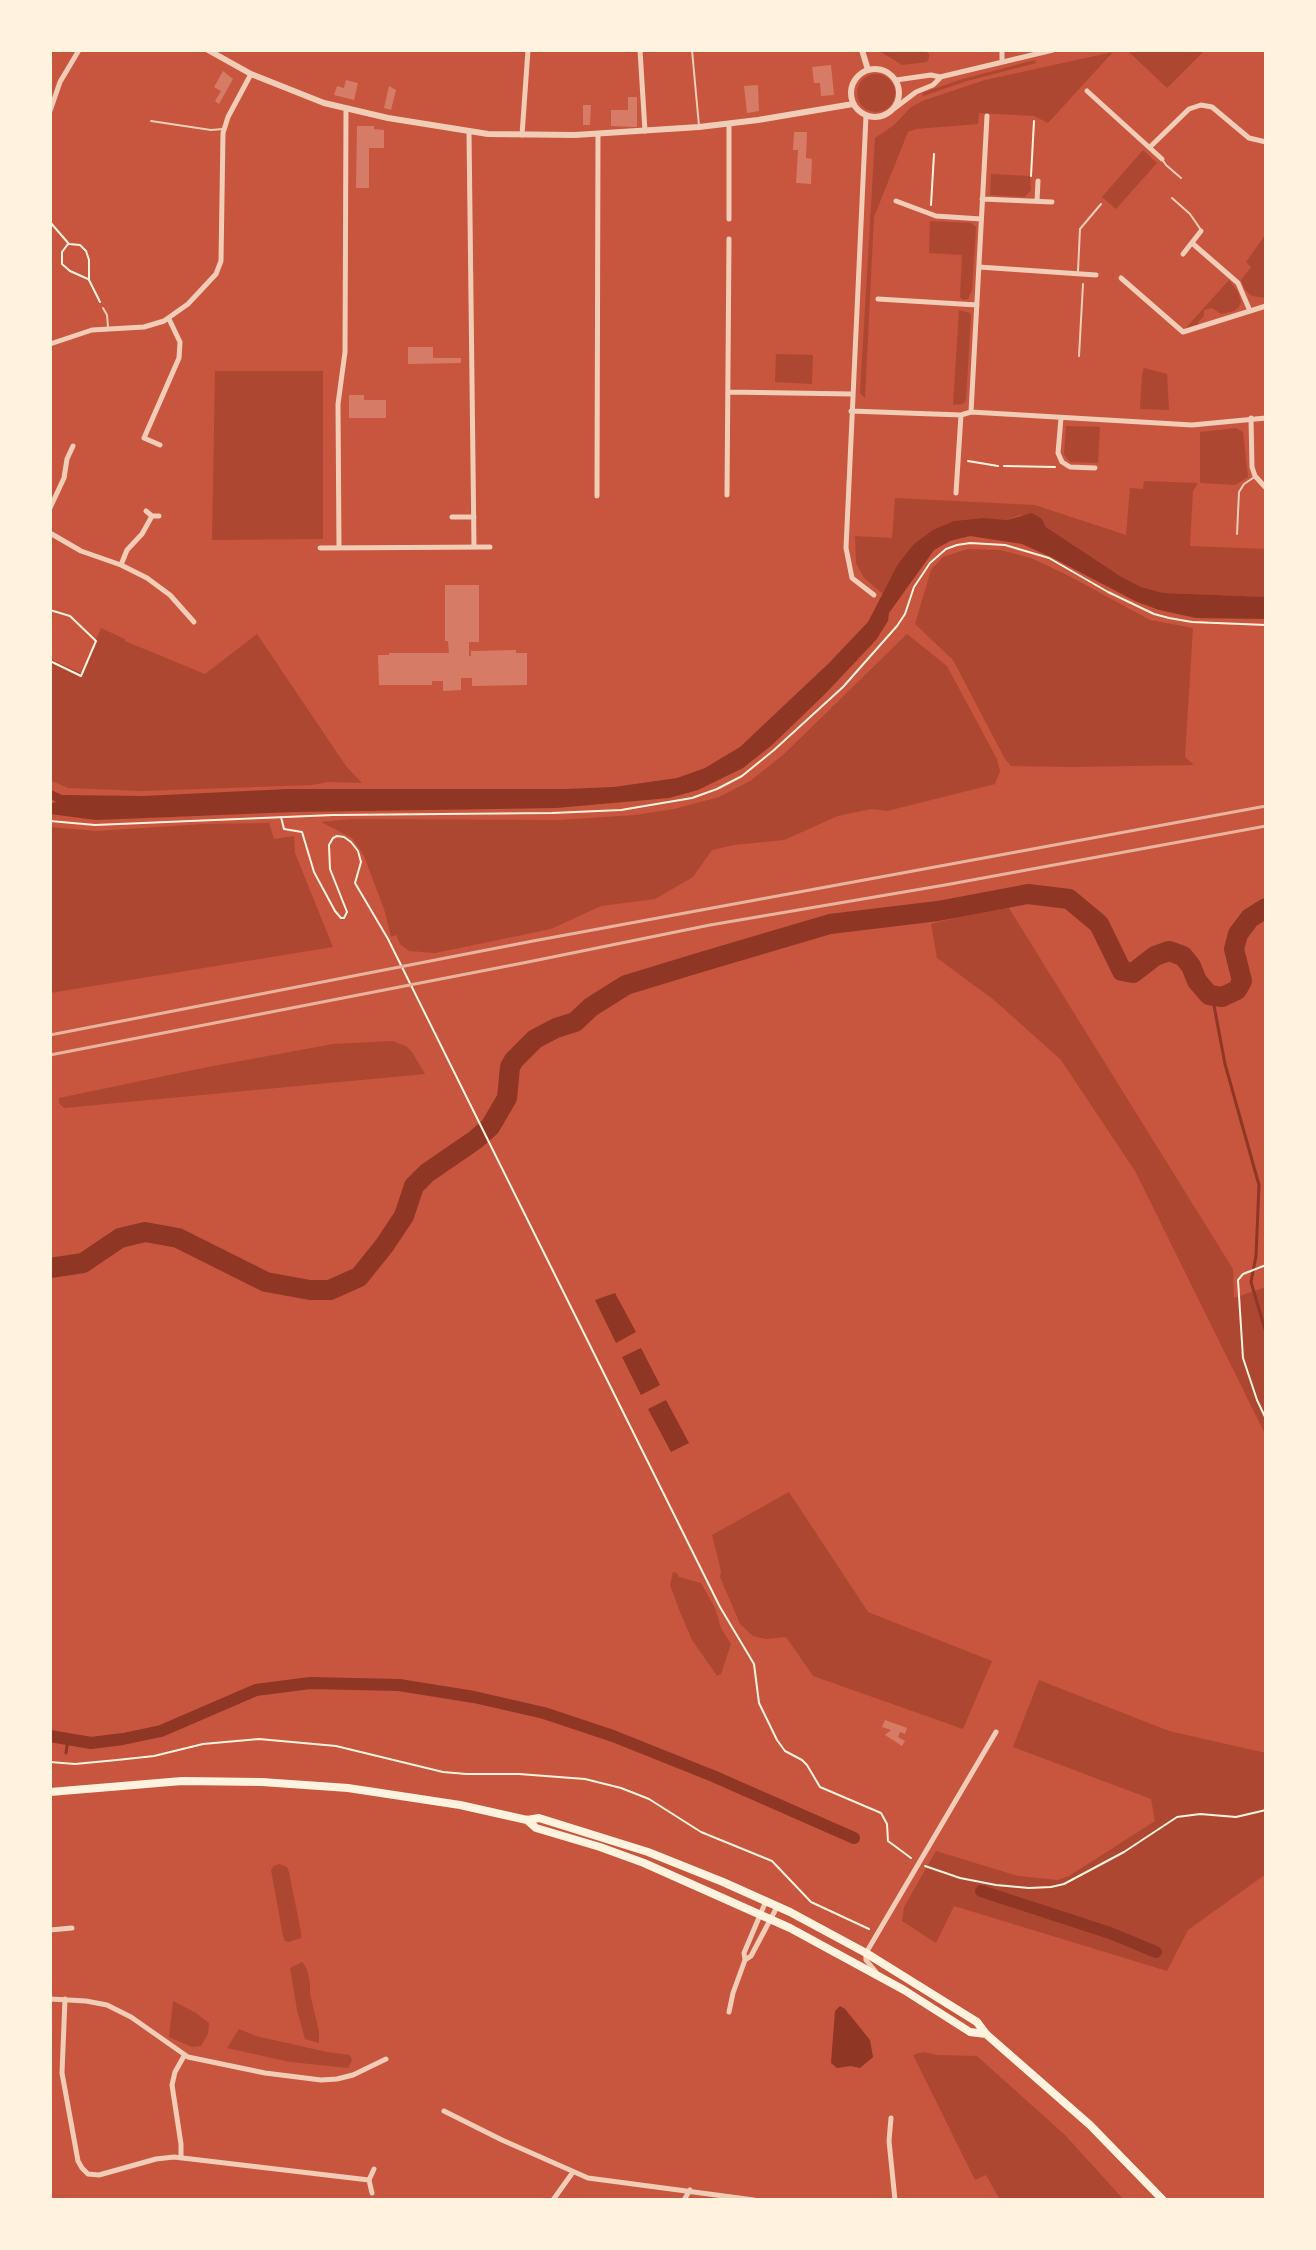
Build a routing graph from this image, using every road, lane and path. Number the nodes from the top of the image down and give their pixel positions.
1 (79, 50) edge
2 (208, 50) edge
3 (528, 50) edge
4 (640, 50) edge
5 (692, 50) edge
6 (862, 50) edge
7 (1002, 50) edge
8 (1053, 50) edge
9 (217, 53) edge
10 (1002, 61) junction
11 (868, 70) junction
12 (251, 74) junction
13 (940, 77) junction
14 (896, 80) junction
15 (1087, 91) dead end
16 (853, 104) junction
17 (895, 108) junction
18 (346, 109) junction
19 (50, 111) edge
20 (866, 116) junction
21 (987, 116) dead end
22 (151, 121) dead end
23 (1034, 121) dead end
24 (729, 124) junction
25 (699, 127) junction
26 (224, 129) junction
27 (645, 131) junction
28 (469, 132) junction
29 (598, 134) junction
30 (522, 136) junction
31 (1266, 142) edge
32 (1150, 147) junction
33 (934, 154) dead end
34 (1162, 159) joint
35 (1181, 178) dead end
36 (1038, 181) joint
37 (1172, 198) dead end
38 (982, 199) junction
39 (896, 201) dead end
40 (1037, 201) junction
41 (1052, 202) dead end
42 (1101, 204) dead end
43 (930, 214) junction
44 (729, 219) dead end
45 (981, 219) junction
46 (50, 222) edge
47 (1201, 231) joint
48 (729, 239) dead end
49 (1192, 243) junction
50 (69, 244) junction
51 (1183, 254) dead end
52 (979, 267) junction
53 (1080, 274) junction
54 (1096, 275) dead end
55 (1121, 278) dead end
56 (89, 280) junction
57 (1083, 284) joint
58 (878, 299) dead end
59 (977, 305) junction
60 (1266, 306) edge
61 (103, 308) joint
62 (1250, 311) junction
63 (1209, 313) dead end
64 (169, 318) junction
65 (1212, 324) junction
66 (108, 328) junction
67 (50, 344) edge
68 (1079, 356) dead end
69 (728, 392) junction
70 (852, 394) junction
71 (851, 411) junction
72 (971, 412) junction
73 (961, 415) junction
74 (1061, 418) junction
75 (1251, 418) junction
76 (1266, 418) edge
77 (160, 445) dead end
78 (73, 446) dead end
79 (958, 459) junction
80 (1062, 462) junction
81 (998, 466) dead end
82 (1004, 466) dead end
83 (1095, 468) dead end
84 (1255, 476) junction
85 (717, 478) dead end
86 (727, 478) junction
87 (1266, 488) edge
88 (956, 493) dead end
89 (727, 495) dead end
90 (597, 496) dead end
91 (50, 508) edge
92 (146, 511) dead end
93 (452, 517) dead end
94 (474, 517) junction
95 (50, 533) edge
96 (1237, 534) dead end
97 (474, 547) junction
98 (490, 547) dead end
99 (320, 548) dead end
100 (339, 548) junction
101 (121, 565) junction
102 (874, 595) dead end
103 (50, 610) edge
104 (194, 622) dead end
105 (1266, 625) edge
106 (50, 661) edge
107 (281, 817) junction
108 (50, 821) edge
109 (1265, 1266) edge
110 (1266, 1419) edge
111 (996, 1732) dead end
112 (50, 1762) edge
113 (50, 1792) edge
114 (1266, 1810) edge
115 (527, 1820) junction
116 (913, 1860) dead end
117 (924, 1865) dead end
118 (766, 1901) junction
119 (777, 1906) junction
120 (760, 1914) junction
121 (770, 1919) junction
122 (72, 1928) dead end
123 (870, 1929) dead end
124 (50, 1930) edge
125 (866, 1953) junction
126 (745, 1960) junction
127 (878, 1974) junction
128 (50, 1999) edge
129 (65, 1999) junction
130 (729, 2012) dead end
131 (986, 2034) junction
132 (184, 2056) junction
133 (386, 2059) dead end
134 (444, 2111) dead end
135 (891, 2118) dead end
136 (181, 2158) junction
137 (374, 2169) dead end
138 (573, 2172) junction
139 (369, 2180) junction
140 (690, 2190) junction
141 (372, 2193) dead end
142 (553, 2200) edge
143 (684, 2200) edge
144 (754, 2200) edge
145 (895, 2200) edge
146 (1163, 2200) edge

1 - 19 street
2 - 9 street
3 - 30 street
4 - 27 street
5 - 25 lane
6 - 11 street
7 - 10 street
8 - 10 street
9 - 12 street
10 - 13 street
11 - 14 street
11 - 16 street
12 - 18 street
12 - 26 street
13 - 14 street
13 - 17 street
14 - 17 street
15 - 32 street
16 - 20 street
16 - 24 street
17 - 20 street
18 - 28 street
18 - 100 street
20 - 70 street
21 - 38 street
22 - 26 lane
23 - 36 path
24 - 25 street
24 - 44 street
25 - 27 street
26 - 64 street
27 - 29 street
28 - 30 street
28 - 94 street
29 - 30 street
29 - 90 street
31 - 32 street
32 - 34 street
33 - 43 path
34 - 35 lane
36 - 40 street
37 - 47 lane
38 - 40 street
38 - 45 street
39 - 43 street
40 - 41 street
42 - 53 lane
43 - 45 street
45 - 52 street
46 - 50 path
47 - 49 street
48 - 69 street
49 - 51 street
49 - 62 street
50 - 56 path
50 - 56 path
52 - 53 street
52 - 59 street
53 - 54 street
53 - 57 street
55 - 65 street
56 - 61 path
57 - 68 lane
58 - 59 street
59 - 72 street
60 - 62 street
61 - 66 lane
62 - 65 street
63 - 65 street
64 - 66 street
64 - 77 street
66 - 67 street
69 - 70 street
69 - 86 street
70 - 71 street
71 - 73 street
71 - 102 street
72 - 73 street
72 - 74 street
73 - 79 street
74 - 75 street
74 - 80 street
75 - 76 street
75 - 84 street
78 - 91 street
79 - 81 path
79 - 88 street
80 - 82 path
80 - 83 street
84 - 87 street
84 - 96 lane
85 - 86 street
86 - 89 street
92 - 101 street
93 - 94 street
94 - 97 street
95 - 101 street
97 - 98 street
97 - 100 street
99 - 100 street
101 - 104 street
103 - 106 path
105 - 107 path
107 - 108 path
107 - 116 path
109 - 110 path
111 - 125 street
112 - 123 path
113 - 115 main road
114 - 117 path
115 - 118 main road
115 - 120 main road
118 - 119 main road
118 - 120 street
119 - 121 street
119 - 125 main road
120 - 121 main road
120 - 126 street
121 - 126 street
121 - 127 main road
122 - 124 street
125 - 127 street
125 - 131 main road
126 - 130 street
127 - 131 main road
128 - 129 street
129 - 132 street
129 - 136 street
131 - 146 main road
132 - 133 street
132 - 136 street
134 - 138 street
135 - 145 street
136 - 139 street
137 - 139 street
138 - 140 street
138 - 142 street
139 - 141 street
140 - 143 street
140 - 144 street

